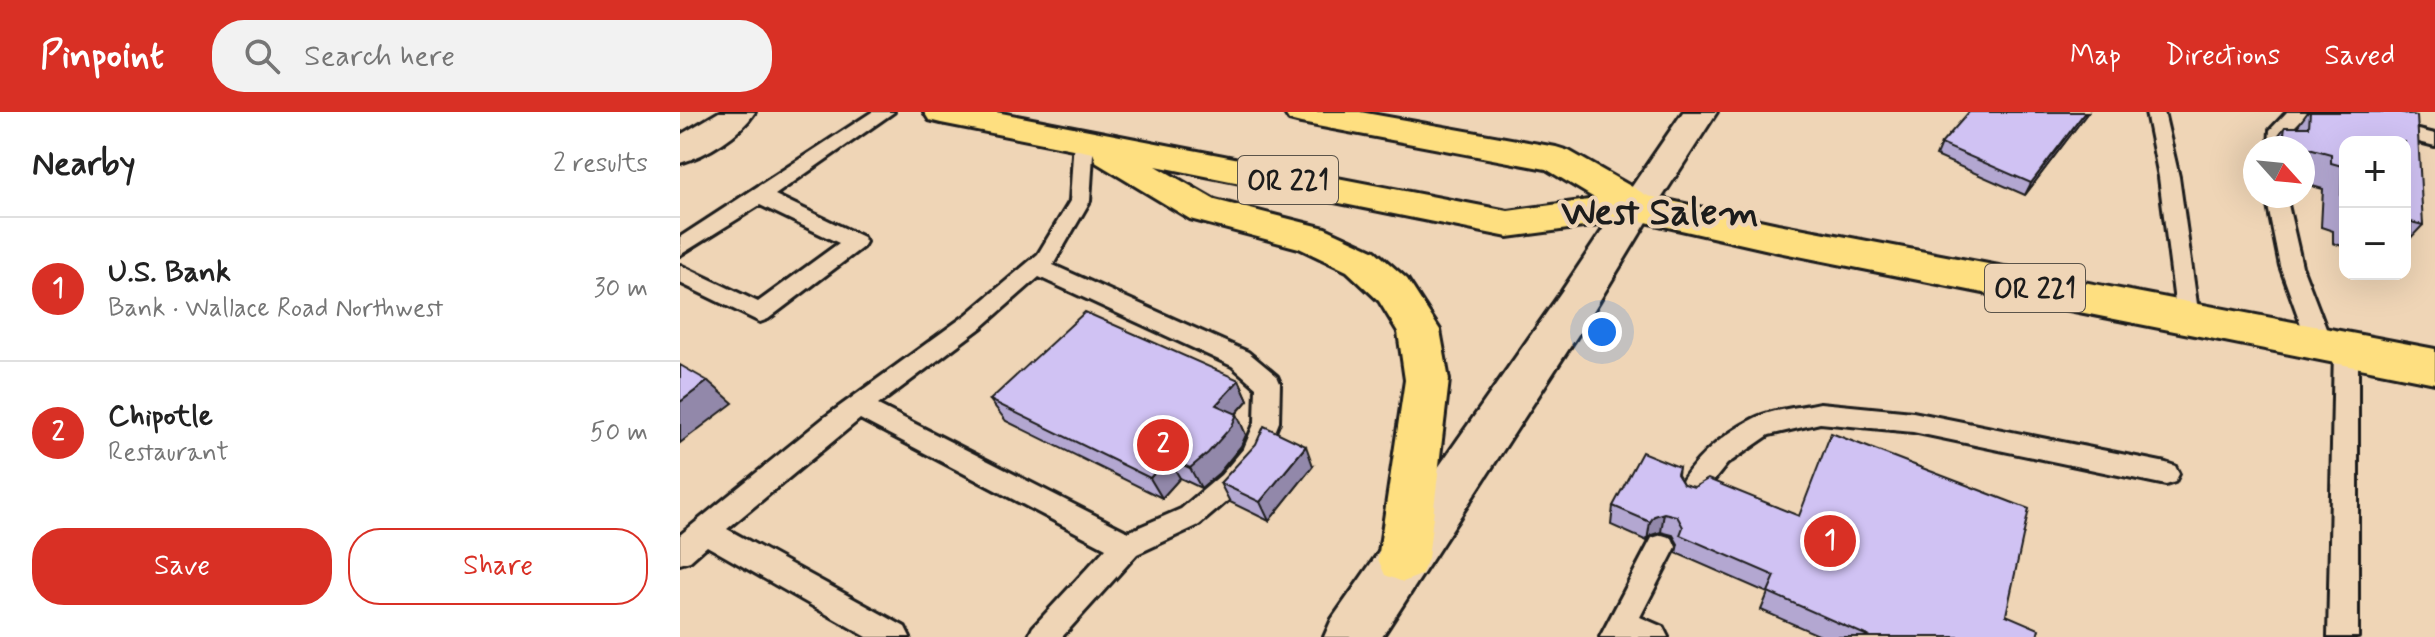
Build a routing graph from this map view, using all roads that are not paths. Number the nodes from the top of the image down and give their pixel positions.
1 (738, 112) edge
2 (885, 112) edge
3 (941, 112) edge
4 (1435, 112) edge
5 (1700, 112) edge
6 (2155, 112) edge
7 (2309, 112) edge
8 (2322, 112) edge
9 (1314, 114) edge
10 (2280, 136) edge
11 (1084, 139) junction
12 (2435, 140) edge
13 (680, 151) edge
14 (759, 196) junction
15 (1637, 207) junction
16 (2279, 208) edge
17 (680, 247) edge
18 (1036, 267) junction
19 (680, 273) edge
20 (2188, 318) junction
21 (2333, 346) junction
22 (2435, 366) edge
23 (858, 406) junction
24 (2166, 474) dead end
25 (1689, 492) edge
26 (706, 531) junction
27 (1127, 545) junction
28 (1662, 547) dead end
29 (680, 552) edge
30 (1403, 559) junction
31 (1619, 630) edge
32 (895, 637) edge
33 (1043, 637) edge
34 (1351, 637) edge
35 (1653, 637) edge
36 (2343, 637) edge

1 - 13 street
2 - 14 lane
3 - 11 main road, OR 221
4 - 9 main road
5 - 15 street
6 - 20 lane
7 - 10 lane
8 - 12 lane
9 - 15 main road, OR 221
11 - 15 main road, OR 221
11 - 18 lane
11 - 30 main road
14 - 17 lane
14 - 19 lane
15 - 20 main road, OR 221
15 - 30 street
16 - 21 lane
18 - 23 lane
18 - 27 lane
20 - 21 main road, OR 221
21 - 22 main road, OR 221
21 - 36 lane
23 - 26 lane
23 - 27 lane
24 - 25 lane
26 - 29 lane
26 - 32 lane
27 - 33 lane
28 - 31 lane
30 - 34 street
31 - 35 lane

